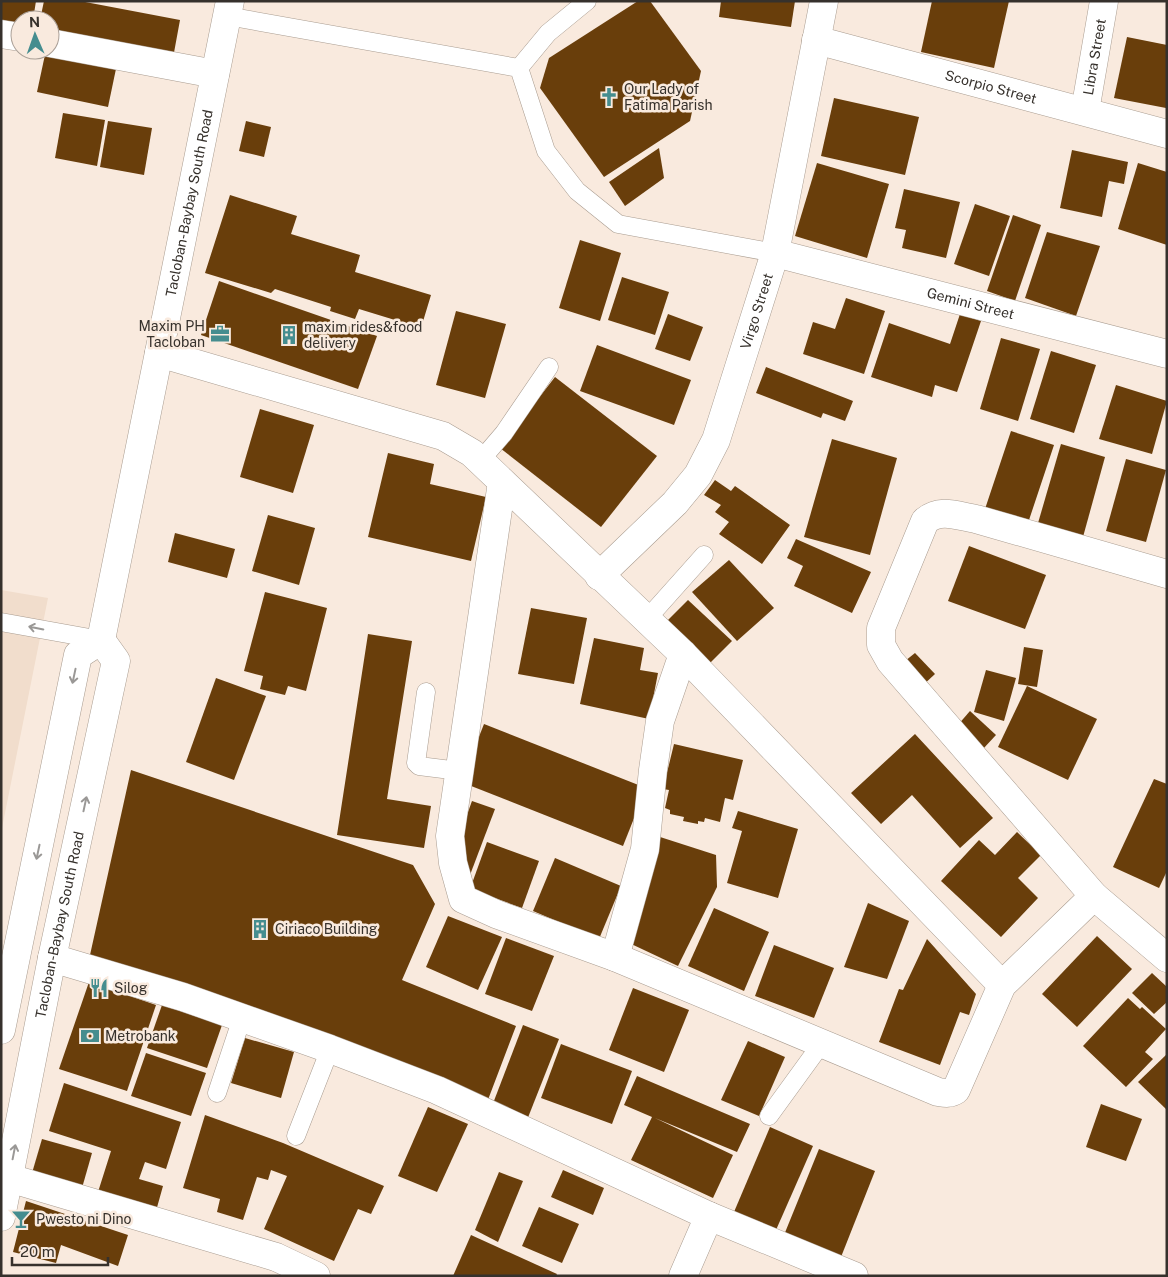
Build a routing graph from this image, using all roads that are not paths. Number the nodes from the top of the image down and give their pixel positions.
1 (587, 1) edge
2 (824, 1) edge
3 (1104, 1) edge
4 (229, 8) edge
5 (816, 40) junction
6 (60, 45) edge
7 (519, 68) junction
8 (215, 74) junction
9 (1085, 111) junction
10 (1167, 134) edge
11 (774, 253) junction
12 (159, 353) junction
13 (1167, 354) edge
14 (549, 367) dead end
15 (480, 461) junction
16 (502, 482) junction
17 (704, 555) dead end
18 (1167, 574) edge
19 (599, 576) junction
20 (646, 620) junction
21 (1, 622) edge
22 (101, 640) junction
23 (683, 654) junction
24 (426, 692) dead end
25 (459, 771) junction
26 (1094, 896) junction
27 (615, 957) junction
28 (52, 958) junction
29 (1167, 958) edge
30 (1002, 985) junction
31 (242, 1018) junction
32 (1, 1030) edge
33 (822, 1043) junction
34 (330, 1049) junction
35 (217, 1092) dead end
36 (769, 1116) dead end
37 (296, 1136) dead end
38 (9, 1178) junction
39 (710, 1216) junction
40 (1, 1217) edge
41 (316, 1276) edge
42 (682, 1276) edge
43 (854, 1276) edge

1 - 7 lane
2 - 5 street, Virgo Street
3 - 9 street, Libra Street
4 - 7 lane
4 - 8 street, Tacloban-Baybay South Road
5 - 9 street, Scorpio Street
5 - 11 street, Virgo Street
6 - 8 street
7 - 11 lane
8 - 12 street, Tacloban-Baybay South Road
9 - 10 street, Scorpio Street
11 - 13 street, Gemini Street
11 - 19 street, Virgo Street
12 - 15 street
12 - 22 street, Tacloban-Baybay South Road
14 - 15 lane
15 - 16 street
16 - 19 street
16 - 25 street
17 - 20 lane
18 - 26 street
19 - 20 street
20 - 23 street
22 -> 21 lane
28 -> 22 street, Tacloban-Baybay South Road
22 -> 32 street
23 - 27 street
23 - 30 street
24 - 25 lane
25 - 27 street
26 - 29 street
26 - 30 street
27 - 33 street
28 - 31 street
38 -> 28 street, Tacloban-Baybay South Road
30 - 33 street
31 - 34 street
31 - 35 lane
33 - 36 lane
34 - 37 lane
34 - 39 street
38 - 40 street, Tacloban-Baybay South Road
38 - 41 street
39 - 42 street
39 - 43 street

